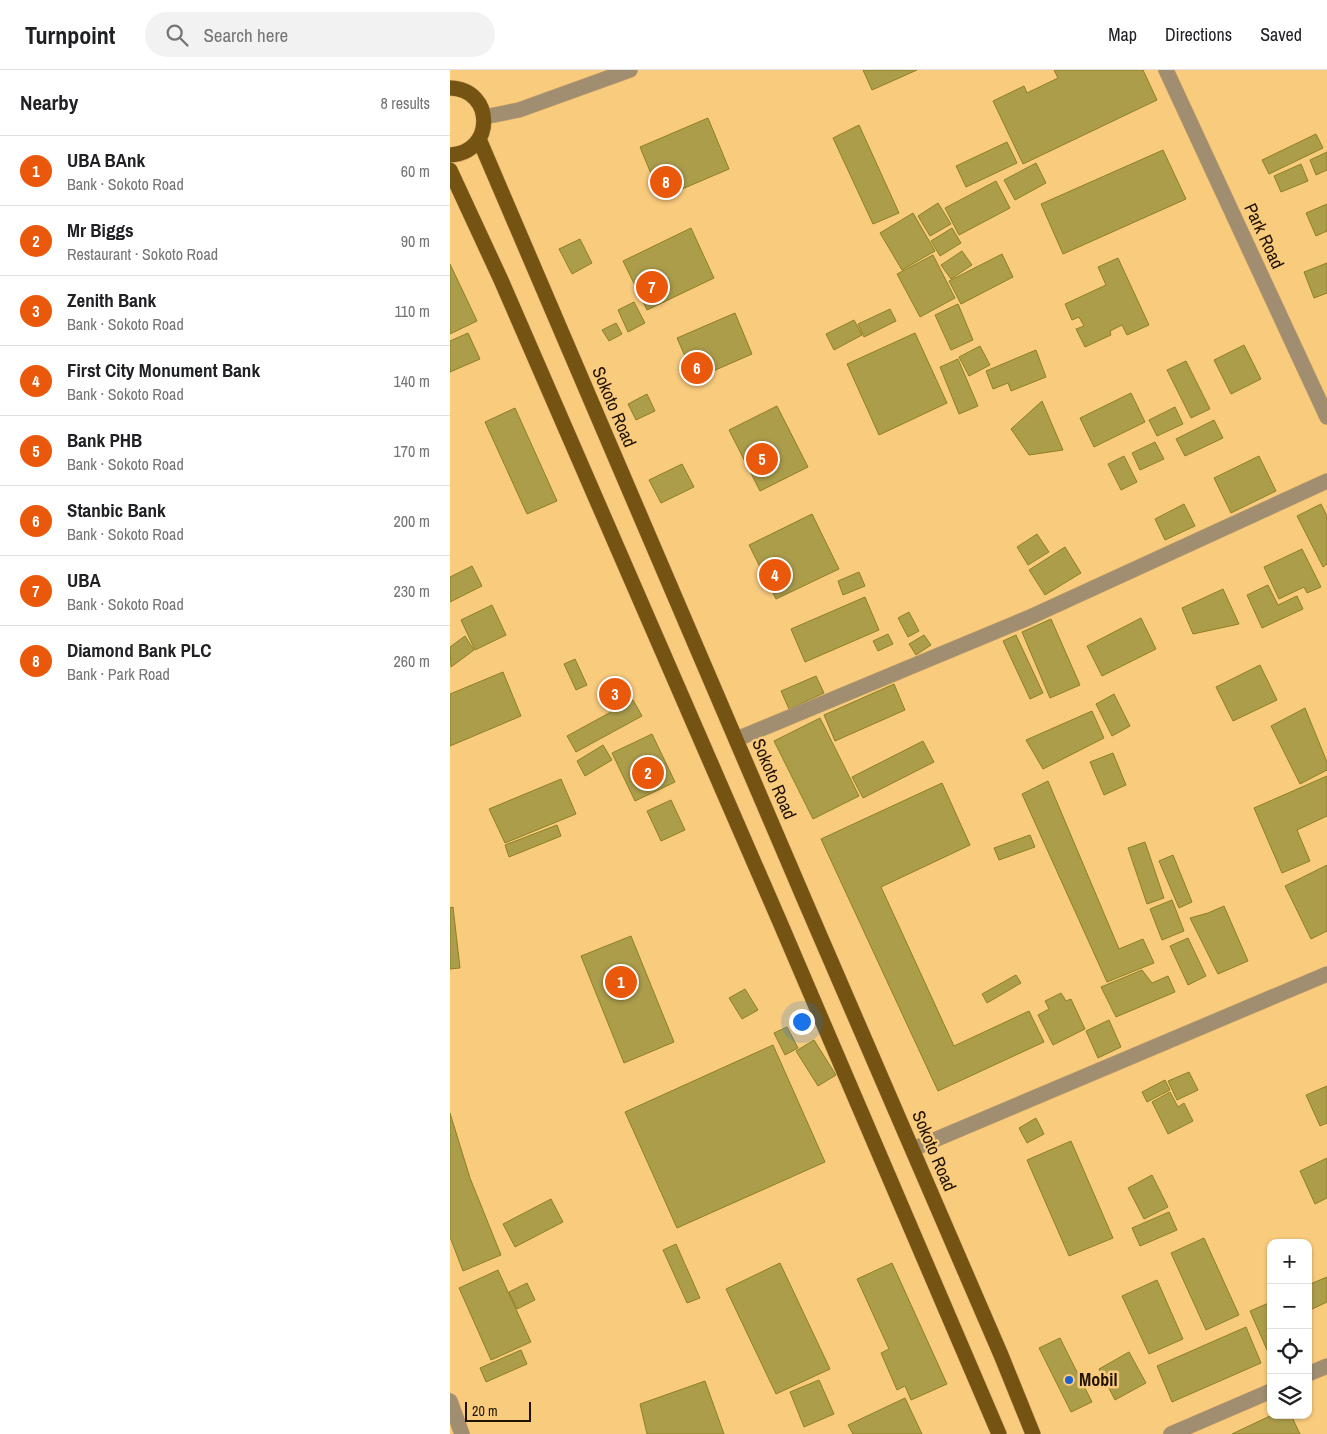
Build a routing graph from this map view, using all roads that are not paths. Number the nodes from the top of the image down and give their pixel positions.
1 (630, 70) edge
2 (1166, 70) edge
3 (452, 84) edge
4 (484, 117) junction
5 (479, 139) junction
6 (450, 155) edge
7 (450, 170) edge
8 (1327, 416) edge
9 (1327, 481) edge
10 (737, 739) junction
11 (1327, 974) edge
12 (913, 1149) junction
13 (1327, 1366) edge
14 (1312, 1372) edge
15 (1267, 1393) edge
16 (450, 1401) edge
17 (462, 1434) edge
18 (999, 1434) edge
19 (1033, 1434) edge
20 (1171, 1434) edge

1 - 4 street
2 - 8 street, Park Road
3 - 4 main road
4 - 5 main road
5 - 6 main road
5 - 10 main road, Sokoto Road
7 - 18 main road
9 - 10 street
10 - 12 main road, Sokoto Road
11 - 12 street
12 - 19 main road, Sokoto Road
13 - 14 street
15 - 20 street
16 - 17 street

